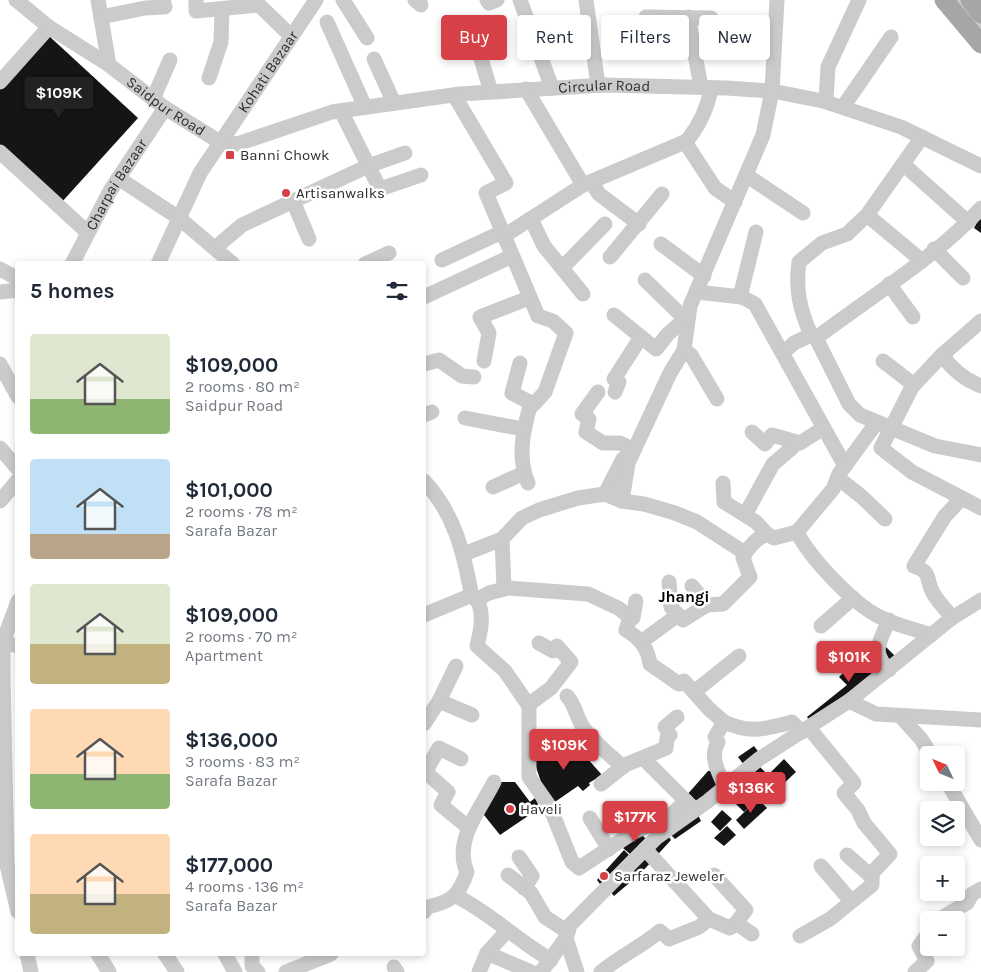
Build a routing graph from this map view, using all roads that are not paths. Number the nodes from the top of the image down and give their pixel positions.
1 (16, 0) edge
2 (98, 0) edge
3 (163, 0) edge
4 (196, 0) edge
5 (316, 0) edge
6 (343, 0) edge
7 (488, 0) edge
8 (497, 0) edge
9 (520, 0) edge
10 (586, 0) edge
11 (777, 0) edge
12 (859, 0) edge
13 (944, 0) edge
14 (960, 0) edge
15 (970, 0) edge
16 (222, 10) junction
17 (981, 14) edge
18 (101, 17) junction
19 (689, 21) edge
20 (327, 22) dead end
21 (46, 25) junction
22 (981, 26) edge
23 (291, 36) junction
24 (367, 38) dead end
25 (891, 38) dead end
26 (981, 44) edge
27 (374, 59) dead end
28 (170, 60) dead end
29 (482, 60) edge
30 (109, 65) junction
31 (0, 72) edge
32 (209, 78) dead end
33 (0, 82) edge
34 (598, 86) junction
35 (552, 88) junction
36 (706, 88) junction
37 (526, 89) junction
38 (772, 91) junction
39 (492, 92) junction
40 (454, 95) junction
41 (153, 99) junction
42 (826, 101) junction
43 (394, 103) junction
44 (365, 107) junction
45 (843, 107) junction
46 (165, 108) junction
47 (341, 111) junction
48 (922, 137) junction
49 (220, 142) junction
50 (684, 142) junction
51 (0, 152) edge
52 (405, 153) dead end
53 (0, 159) edge
54 (903, 164) junction
55 (368, 166) junction
56 (981, 166) edge
57 (422, 175) dead end
58 (746, 175) junction
59 (118, 178) junction
60 (587, 184) junction
61 (662, 194) dead end
62 (293, 201) junction
63 (735, 202) junction
64 (981, 208) edge
65 (803, 213) dead end
66 (867, 214) junction
67 (179, 218) junction
68 (531, 219) junction
69 (968, 222) junction
70 (605, 224) dead end
71 (639, 224) junction
72 (756, 232) dead end
73 (503, 234) junction
74 (86, 235) junction
75 (309, 239) dead end
76 (660, 244) dead end
77 (215, 248) junction
78 (934, 250) junction
79 (389, 253) dead end
80 (512, 256) junction
81 (610, 257) dead end
82 (442, 260) dead end
83 (921, 260) junction
84 (73, 261) edge
85 (159, 261) edge
86 (230, 261) edge
87 (372, 261) edge
88 (562, 268) junction
89 (0, 269) edge
90 (704, 276) junction
91 (15, 277) edge
92 (963, 278) dead end
93 (645, 280) dead end
94 (889, 284) junction
95 (15, 290) edge
96 (0, 292) edge
97 (696, 292) junction
98 (583, 294) dead end
99 (426, 296) edge
100 (740, 297) junction
101 (529, 298) junction
102 (614, 315) dead end
103 (687, 317) junction
104 (913, 317) dead end
105 (981, 321) edge
106 (641, 337) junction
107 (813, 337) junction
108 (684, 350) junction
109 (784, 352) junction
110 (942, 356) junction
111 (484, 361) dead end
112 (883, 361) dead end
113 (426, 363) edge
114 (520, 363) dead end
115 (0, 364) edge
116 (474, 378) dead end
117 (914, 385) junction
118 (981, 386) edge
119 (15, 391) edge
120 (598, 392) dead end
121 (615, 392) dead end
122 (717, 399) dead end
123 (531, 403) junction
124 (465, 418) dead end
125 (884, 425) junction
126 (524, 429) junction
127 (822, 429) junction
128 (752, 432) dead end
129 (792, 447) dead end
130 (0, 448) edge
131 (633, 453) junction
132 (981, 455) edge
133 (15, 466) edge
134 (841, 472) junction
135 (426, 483) edge
136 (723, 483) dead end
137 (15, 484) edge
138 (493, 487) dead end
139 (605, 494) junction
140 (961, 499) junction
141 (0, 501) edge
142 (622, 501) junction
143 (981, 508) edge
144 (745, 515) junction
145 (885, 519) dead end
146 (797, 532) junction
147 (767, 534) junction
148 (502, 539) junction
149 (745, 553) junction
150 (464, 554) junction
151 (669, 582) dead end
152 (692, 586) dead end
153 (504, 589) junction
154 (474, 598) junction
155 (853, 598) junction
156 (981, 600) edge
157 (636, 601) dead end
158 (707, 604) junction
159 (15, 608) edge
160 (426, 614) edge
161 (678, 615) junction
162 (630, 617) junction
163 (952, 618) junction
164 (889, 620) junction
165 (821, 626) dead end
166 (931, 635) junction
167 (1, 642) edge
168 (641, 642) junction
169 (539, 643) dead end
170 (15, 645) edge
171 (739, 656) dead end
172 (456, 666) dead end
173 (889, 670) junction
174 (1, 676) edge
175 (694, 692) junction
176 (567, 696) dead end
177 (439, 701) junction
178 (849, 701) junction
179 (528, 705) junction
180 (472, 715) dead end
181 (677, 717) dead end
182 (902, 718) junction
183 (981, 720) edge
184 (426, 721) edge
185 (724, 722) junction
186 (806, 730) junction
187 (925, 746) edge
188 (461, 759) dead end
189 (644, 759) junction
190 (427, 760) edge
191 (623, 767) junction
192 (494, 782) dead end
193 (602, 784) dead end
194 (725, 787) junction
195 (952, 791) edge
196 (690, 806) junction
197 (590, 818) dead end
198 (469, 828) junction
199 (981, 840) edge
200 (609, 849) junction
201 (645, 849) junction
202 (847, 855) dead end
203 (519, 857) dead end
204 (8, 865) edge
205 (821, 866) dead end
206 (508, 875) dead end
207 (714, 875) dead end
208 (872, 877) junction
209 (524, 888) junction
210 (981, 889) edge
211 (456, 896) junction
212 (15, 898) edge
213 (851, 901) junction
214 (426, 908) edge
215 (953, 911) edge
216 (709, 919) junction
217 (736, 923) junction
218 (506, 931) junction
219 (752, 934) dead end
220 (567, 935) junction
221 (800, 936) dead end
222 (487, 953) junction
223 (27, 956) edge
224 (99, 956) edge
225 (166, 956) edge
226 (226, 956) edge
227 (252, 956) edge
228 (327, 956) edge
229 (924, 956) edge
230 (551, 960) junction
231 (294, 971) edge
232 (31, 972) edge
233 (109, 972) edge
234 (177, 972) edge
235 (234, 972) edge
236 (258, 972) edge
237 (479, 972) edge
238 (531, 972) edge
239 (541, 972) edge
240 (577, 972) edge
241 (601, 972) edge
242 (916, 972) edge

1 - 21 street, Saidpur Road
2 - 18 street
3 - 18 street
4 - 16 street
5 - 23 street, Kohati Bazaar
6 - 24 street
7 - 8 street
9 - 35 street
10 - 34 street
11 - 38 street
12 - 42 street
13 - 26 main road
14 - 22 street
15 - 17 main road
16 - 23 street
16 - 32 street
18 - 30 street
19 - 36 street
20 - 44 street
21 - 30 street, Saidpur Road
21 - 31 street
21 - 33 street
23 - 49 street, Kohati Bazaar
25 - 45 street
27 - 43 street
28 - 41 street
29 - 39 street
30 - 41 street, Saidpur Road
34 - 35 street, Circular Road
34 - 36 street, Circular Road
35 - 37 street, Circular Road
36 - 38 street, Circular Road
36 - 50 street
37 - 39 street, Circular Road
37 - 60 street
38 - 42 street, Circular Road
38 - 58 street
39 - 40 street, Circular Road
40 - 43 street, Circular Road
40 - 73 street
41 - 46 street, Saidpur Road
42 - 45 street, Circular Road
43 - 44 street, Circular Road
44 - 47 street, Circular Road
45 - 48 street, Circular Road
46 - 49 street, Saidpur Road
46 - 59 street, Charpai Bazaar
47 - 49 street, Circular Road
47 - 55 street
48 - 54 street
48 - 56 street, Circular Road
49 - 67 street, Kohati Bazaar
50 - 60 street
50 - 63 street
51 - 74 street
52 - 55 street
53 - 74 street
54 - 66 street
54 - 69 street
55 - 57 street
55 - 62 street
58 - 63 street
58 - 65 street
59 - 67 street
59 - 74 street, Charpai Bazaar
60 - 68 street
60 - 71 street
61 - 71 street
62 - 75 street
62 - 77 street
63 - 90 street
64 - 69 street
66 - 83 street
66 - 107 street
67 - 77 street
67 - 85 street, Kohati Bazaar
68 - 73 street
68 - 88 street
69 - 78 street
70 - 88 street
71 - 81 street
72 - 100 street
73 - 80 street
73 - 82 street
74 - 84 street, Charpai Bazaar
76 - 90 street
77 - 86 street
78 - 83 street
78 - 92 street
79 - 87 street
80 - 99 street
80 - 101 street
83 - 94 street
88 - 98 street
89 - 91 street
90 - 97 street
93 - 103 street
94 - 104 street
94 - 107 street
95 - 96 street
97 - 100 street
97 - 103 street
100 - 109 street
101 - 111 street
101 - 123 street
102 - 106 street
103 - 106 street
103 - 108 street
105 - 110 street
106 - 121 street
107 - 109 street
107 - 125 street
108 - 122 street
108 - 131 street
109 - 127 street
110 - 117 street
110 - 118 street
112 - 117 street
113 - 116 street
114 - 123 street
115 - 119 street
117 - 125 street
120 - 131 street
123 - 126 street
124 - 126 street
125 - 132 street
125 - 134 street
125 - 140 street
126 - 138 street
127 - 128 street
127 - 134 street
129 - 144 street
130 - 133 street
131 - 139 street
131 - 142 street
134 - 145 street
134 - 146 street
135 - 150 street
136 - 144 street
137 - 141 street
139 - 142 street
139 - 148 street
140 - 143 street
140 - 163 street
142 - 149 street
144 - 147 street
146 - 147 street
146 - 155 street
147 - 149 street
148 - 150 street
148 - 153 street
149 - 158 street
150 - 154 street
151 - 161 street
152 - 158 street
153 - 154 street
153 - 162 street
154 - 160 street
154 - 179 street
155 - 164 street
155 - 165 street
156 - 163 street
157 - 162 street
158 - 161 street
159 - 167 street
161 - 168 street
162 - 168 street
163 - 166 street
164 - 166 street
164 - 173 street
166 - 173 street
167 - 170 street
167 - 174 street
168 - 175 street
169 - 179 street
171 - 175 street
172 - 177 street
173 - 178 street
174 - 204 street
175 - 185 street
176 - 191 street
177 - 180 street
177 - 184 street
178 - 182 street
178 - 186 street
179 - 200 street
181 - 189 street
182 - 183 street
182 - 187 street
185 - 186 street
185 - 194 street
186 - 194 street
186 - 208 street
188 - 190 street
189 - 191 street
189 - 196 street
190 - 198 street
191 - 193 street
192 - 198 street
194 - 196 street
195 - 199 street
196 - 200 street
196 - 201 street
197 - 200 street
198 - 211 street
201 - 216 street
201 - 220 street
202 - 208 street
203 - 209 street
204 - 212 street
205 - 213 street
206 - 209 street
207 - 217 street
208 - 213 street
209 - 220 street
210 - 215 street
211 - 214 street
211 - 218 street
213 - 221 street
216 - 217 street
216 - 241 street
217 - 219 street
218 - 222 street
218 - 230 street
220 - 230 street
220 - 240 street
222 - 237 street
222 - 238 street
223 - 232 street
224 - 233 street
225 - 234 street
226 - 235 street
227 - 236 street
228 - 231 street
229 - 242 street
230 - 239 street

